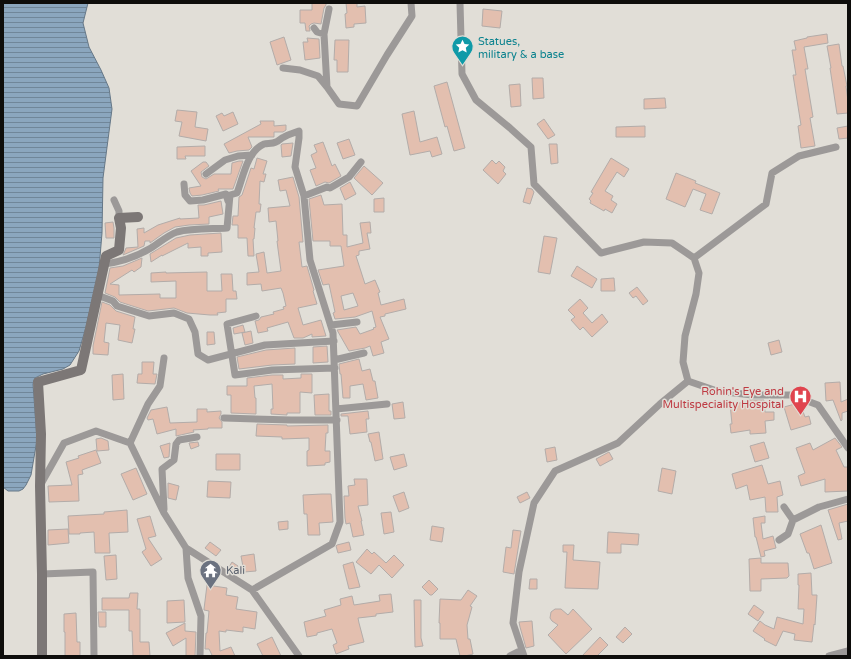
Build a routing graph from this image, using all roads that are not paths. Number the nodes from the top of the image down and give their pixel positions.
1 (411, 3) edge
2 (460, 3) edge
3 (329, 9) dead end
4 (314, 28) dead end
5 (324, 34) junction
6 (283, 68) dead end
7 (328, 87) junction
8 (836, 147) dead end
9 (252, 155) junction
10 (361, 162) dead end
11 (206, 174) dead end
12 (184, 184) dead end
13 (304, 196) junction
14 (114, 200) dead end
15 (229, 204) junction
16 (138, 217) dead end
17 (119, 218) junction
18 (694, 258) junction
19 (104, 264) junction
20 (97, 295) junction
21 (256, 316) dead end
22 (357, 322) dead end
23 (331, 325) junction
24 (334, 341) junction
25 (364, 353) dead end
26 (232, 354) junction
27 (164, 358) dead end
28 (334, 364) junction
29 (688, 381) junction
30 (386, 404) dead end
31 (336, 408) junction
32 (224, 418) dead end
33 (337, 420) junction
34 (197, 437) dead end
35 (130, 443) junction
36 (848, 448) edge
37 (40, 486) junction
38 (848, 499) edge
39 (784, 507) dead end
40 (164, 513) junction
41 (793, 520) junction
42 (779, 540) dead end
43 (186, 548) junction
44 (42, 574) junction
45 (252, 590) junction
46 (848, 651) edge
47 (523, 653) edge
48 (42, 656) edge
49 (94, 656) edge
50 (200, 656) edge
51 (299, 656) edge
52 (510, 656) edge
53 (829, 656) edge

1 - 7 street
2 - 18 street
3 - 5 street
4 - 5 street
5 - 7 street
6 - 7 street
8 - 18 street
9 - 11 street
9 - 13 street
9 - 15 street
10 - 13 street
12 - 15 street
13 - 23 street
14 - 17 street
15 - 19 street
16 - 17 street
17 - 19 street
18 - 29 street
19 - 20 street
20 - 26 street
20 - 37 street
21 - 26 street
22 - 23 street
23 - 24 street
24 - 26 street
24 - 28 street
25 - 28 street
26 - 28 street
27 - 35 street
28 - 31 street
29 - 36 street
29 - 47 street
30 - 31 street
31 - 33 street
32 - 33 street
33 - 45 street
34 - 40 street
35 - 37 street
35 - 40 street
37 - 44 street
38 - 41 street
39 - 41 street
40 - 43 street
41 - 42 street
43 - 45 street
43 - 50 street
44 - 48 street
44 - 49 street
45 - 51 street
46 - 53 street
47 - 52 street

